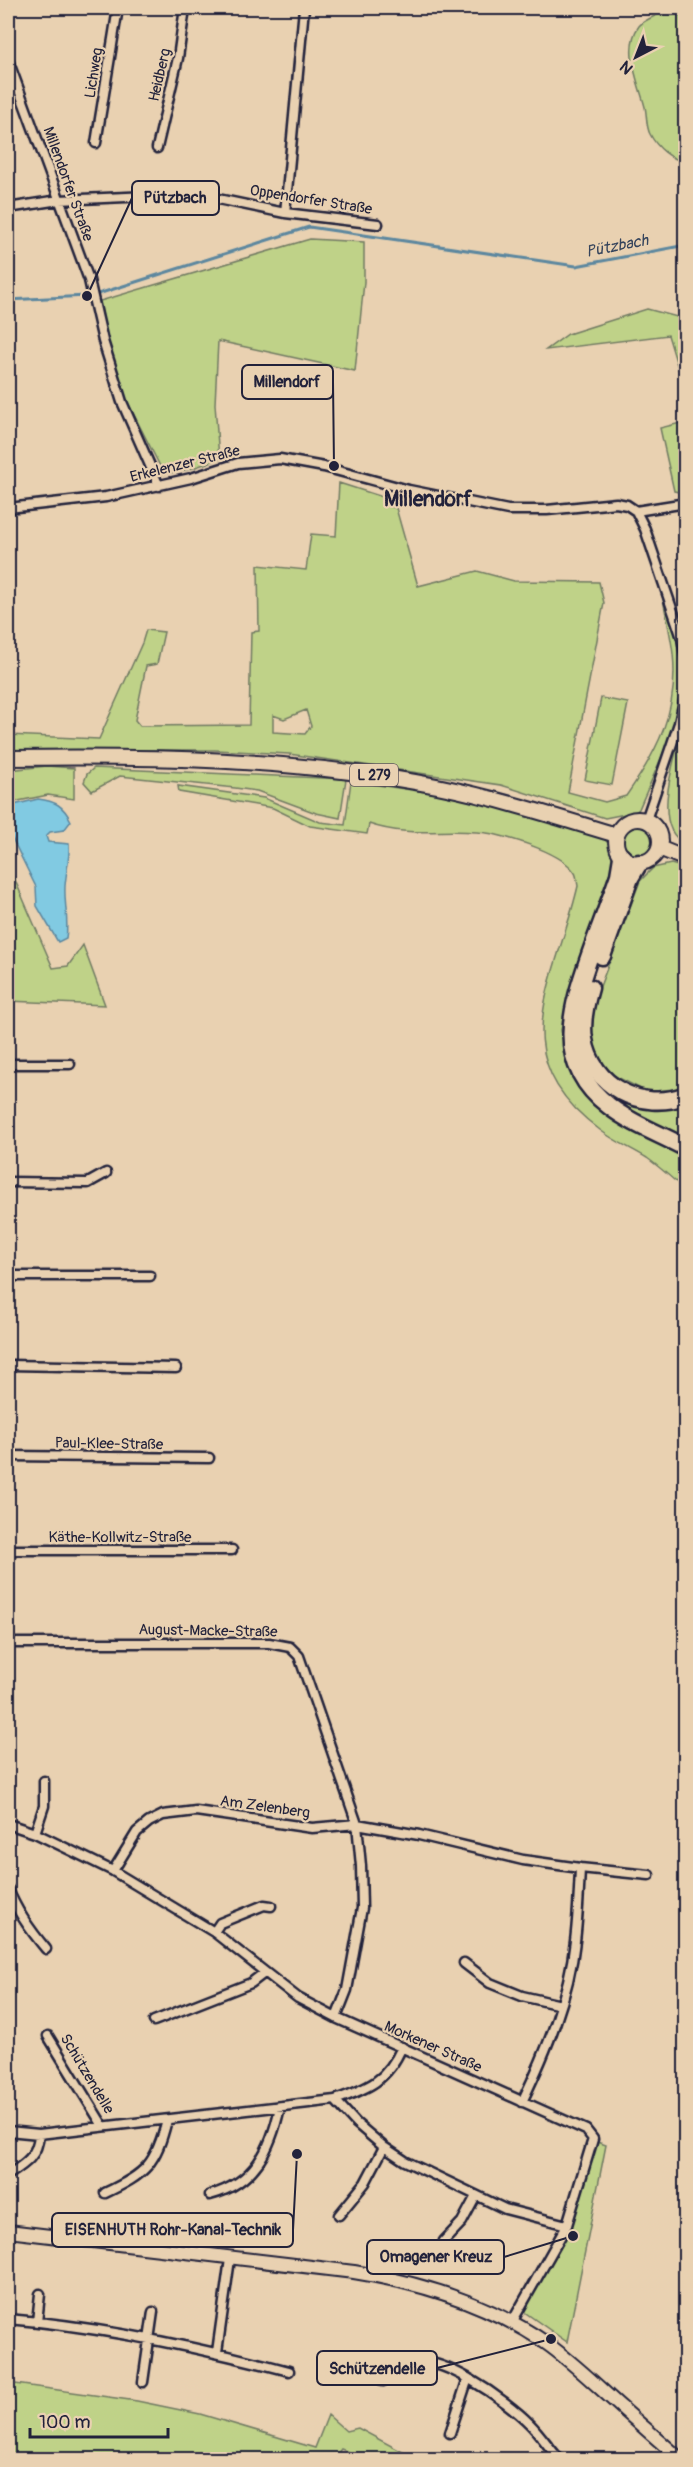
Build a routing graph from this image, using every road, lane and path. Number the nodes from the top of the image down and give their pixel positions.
1 (118, 8) edge
2 (185, 8) edge
3 (304, 8) edge
4 (8, 60) edge
5 (96, 143) dead end
6 (157, 148) dead end
7 (59, 200) junction
8 (8, 208) edge
9 (285, 213) junction
10 (378, 224) dead end
11 (159, 486) junction
12 (686, 503) edge
13 (8, 508) edge
14 (636, 511) junction
15 (686, 660) edge
16 (686, 692) edge
17 (8, 759) edge
18 (646, 820) junction
19 (616, 835) junction
20 (659, 848) junction
21 (622, 857) junction
22 (686, 859) edge
23 (639, 863) junction
24 (70, 1064) dead end
25 (8, 1065) edge
26 (686, 1095) edge
27 (686, 1148) edge
28 (106, 1173) dead end
29 (8, 1182) edge
30 (8, 1276) edge
31 (150, 1276) dead end
32 (8, 1365) edge
33 (176, 1368) dead end
34 (8, 1456) edge
35 (210, 1458) dead end
36 (8, 1550) edge
37 (232, 1550) dead end
38 (8, 1643) edge
39 (44, 1781) dead end
40 (8, 1824) edge
41 (357, 1824) junction
42 (35, 1833) junction
43 (580, 1868) junction
44 (113, 1871) junction
45 (649, 1875) dead end
46 (8, 1889) edge
47 (271, 1906) dead end
48 (214, 1932) junction
49 (46, 1949) dead end
50 (464, 1963) dead end
51 (264, 1973) junction
52 (561, 2005) junction
53 (336, 2018) junction
54 (154, 2021) dead end
55 (48, 2036) dead end
56 (402, 2047) junction
57 (335, 2100) junction
58 (522, 2102) junction
59 (280, 2107) junction
60 (167, 2120) junction
61 (103, 2126) junction
62 (8, 2132) edge
63 (39, 2134) junction
64 (384, 2147) junction
65 (8, 2175) edge
66 (105, 2193) dead end
67 (210, 2195) dead end
68 (476, 2196) junction
69 (339, 2215) dead end
70 (567, 2225) junction
71 (8, 2231) edge
72 (444, 2241) dead end
73 (230, 2259) junction
74 (40, 2294) dead end
75 (153, 2312) dead end
76 (8, 2319) edge
77 (38, 2322) junction
78 (512, 2322) junction
79 (150, 2338) junction
80 (217, 2352) junction
81 (289, 2371) dead end
82 (468, 2378) junction
83 (383, 2381) dead end
84 (143, 2382) dead end
85 (450, 2433) dead end
86 (557, 2458) edge
87 (675, 2458) edge

1 - 5 street, Lichweg
2 - 6 street, Heidberg
3 - 9 street
4 - 7 street, Millendorfer Straße
7 - 8 street, Oppendorfer Straße
7 - 9 street, Oppendorfer Straße
7 - 11 street, Millendorfer Straße
9 - 10 street, Oppendorfer Straße
11 - 13 street, Erkelenzer Straße
11 - 14 street, Erkelenzer Straße
12 - 14 street
14 - 15 street
16 - 18 street
17 - 19 main road, L 279
18 - 19 main road
18 - 20 main road
19 - 21 main road
20 - 22 main road
20 - 23 main road
21 - 23 main road
21 - 27 highway
23 - 26 highway
24 - 25 street
28 - 29 street
30 - 31 street
32 - 33 street
34 - 35 street, Paul-Klee-Straße
36 - 37 street, Käthe-Kollwitz-Straße
38 - 41 street, August-Macke-Straße
39 - 42 street
40 - 42 street, Morkener Straße
41 - 43 street, Am Zelenberg
41 - 44 street, Am Zelenberg
41 - 53 street, August-Macke-Straße
42 - 44 street, Morkener Straße
43 - 45 street, Am Zelenberg
43 - 52 street
44 - 48 street, Morkener Straße
46 - 49 street
47 - 48 street
48 - 51 street, Morkener Straße
50 - 52 street
51 - 53 street, Morkener Straße
51 - 54 street
52 - 58 street
53 - 56 street, Morkener Straße
55 - 61 street, Schützendelle
56 - 57 street, Schützendelle
56 - 58 street, Morkener Straße
57 - 59 street, Schützendelle
57 - 64 street
58 - 70 street, Morkener Straße
59 - 60 street, Schützendelle
59 - 67 street
60 - 61 street, Schützendelle
60 - 66 street
61 - 63 street, Schützendelle
62 - 63 street, Schützendelle
63 - 65 street
64 - 68 street
64 - 69 street
68 - 70 street
68 - 72 street
70 - 78 street
71 - 73 street
73 - 78 street
73 - 80 street
74 - 77 street
75 - 79 street
76 - 77 street
77 - 79 street
78 - 87 street
79 - 80 street
79 - 84 street
80 - 81 street
82 - 83 street
82 - 85 street
82 - 86 street

